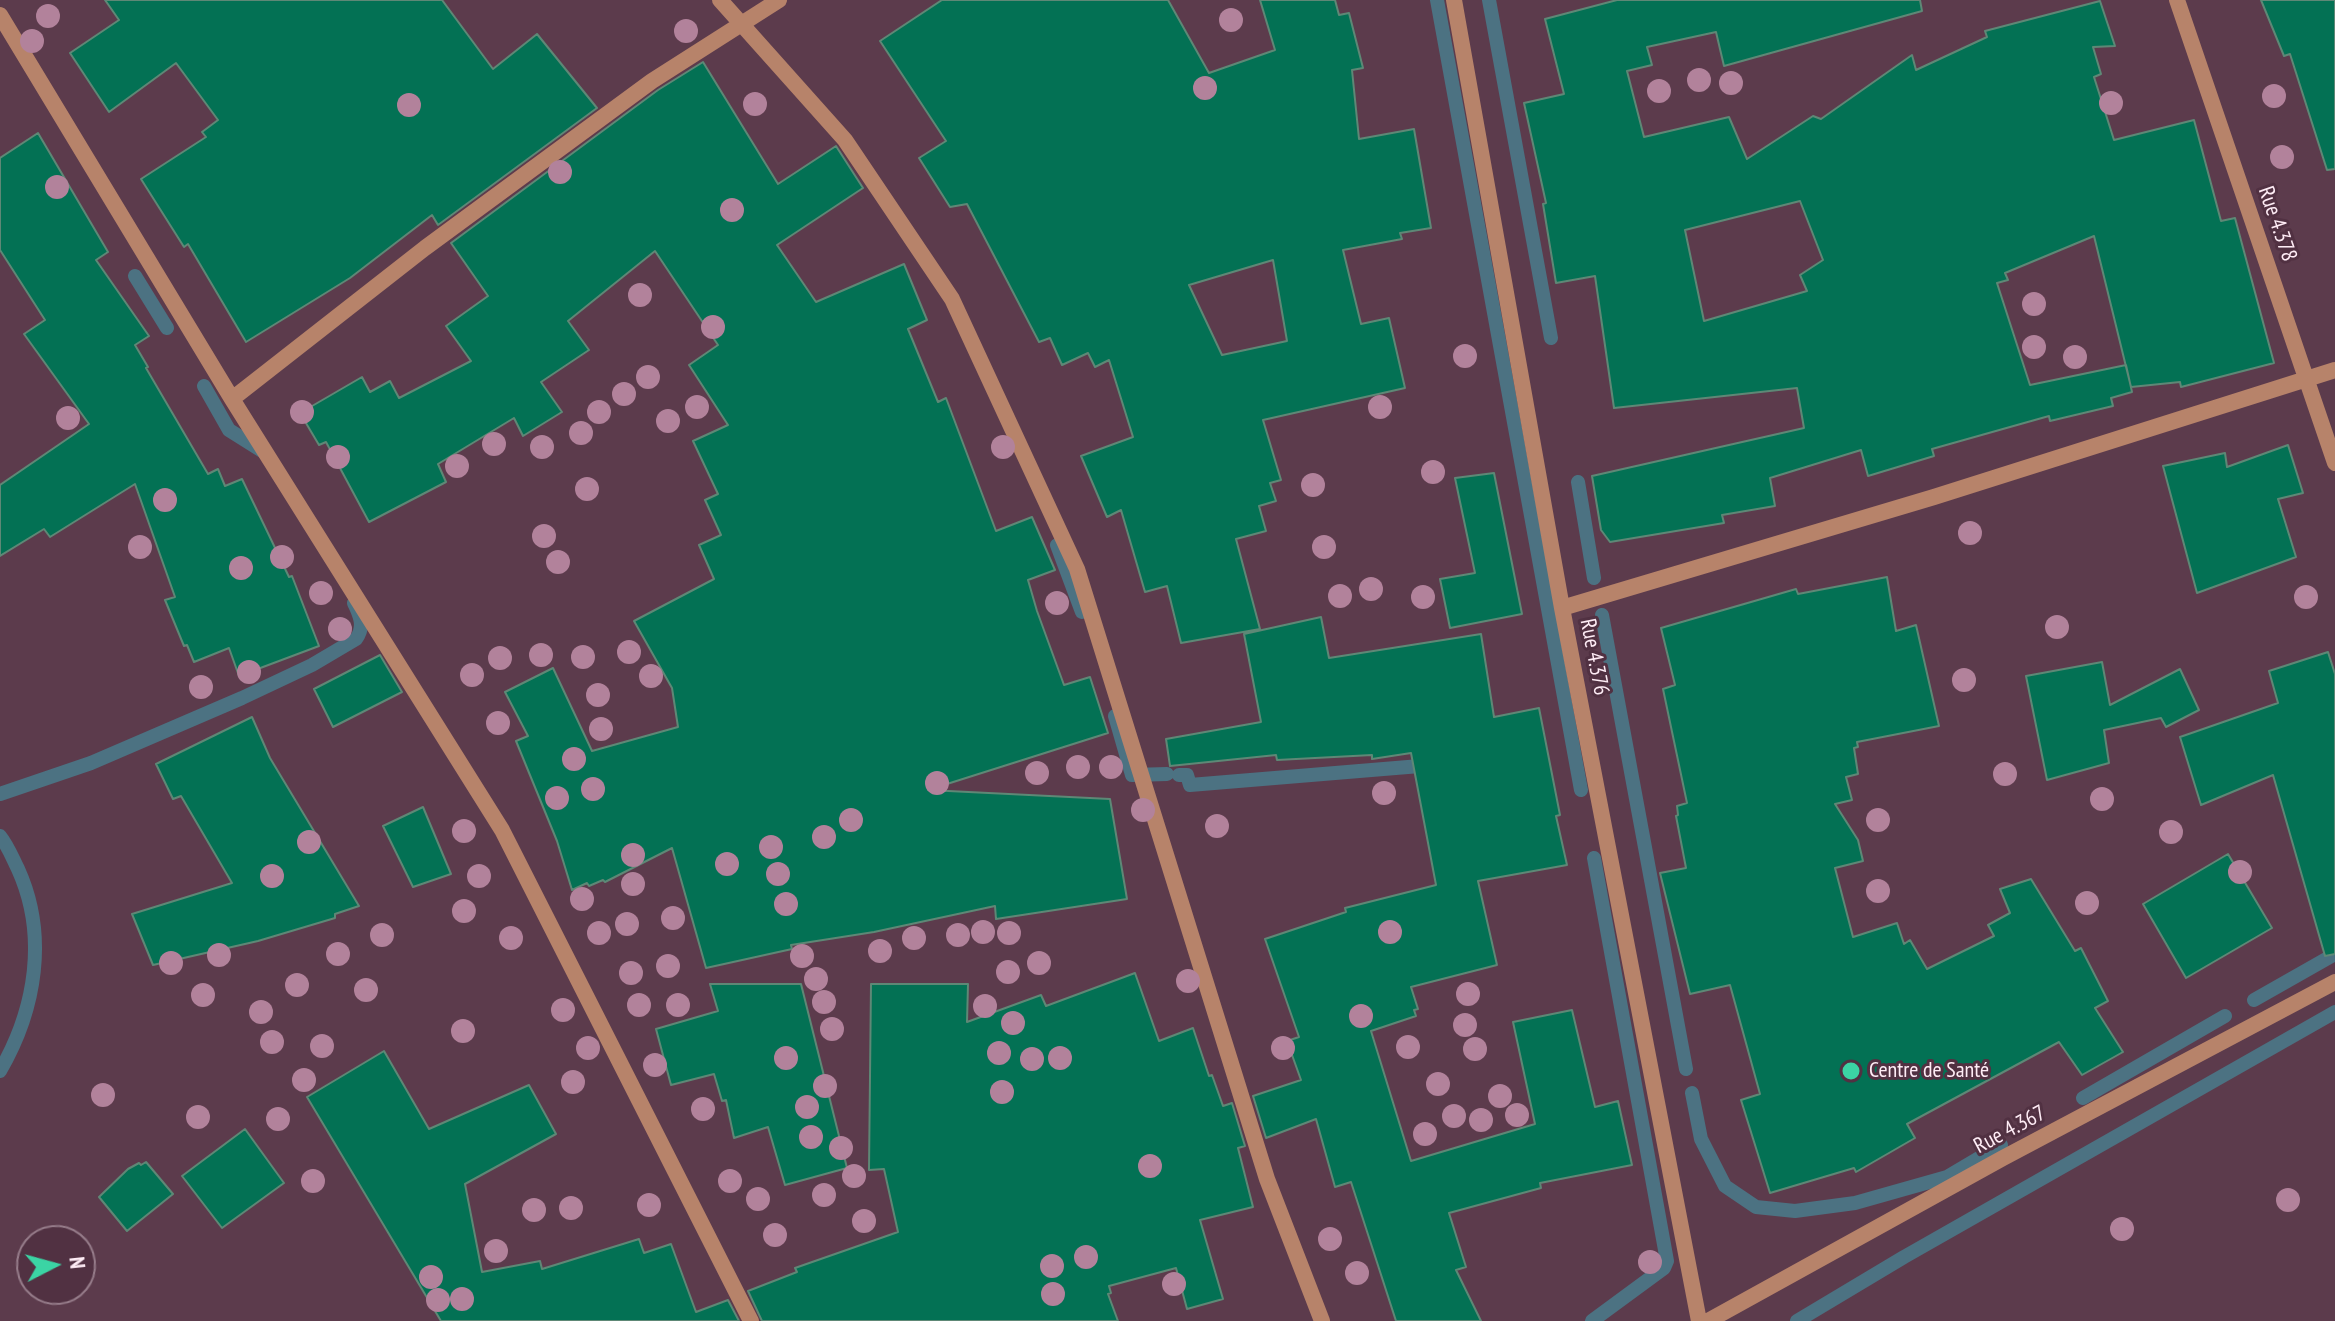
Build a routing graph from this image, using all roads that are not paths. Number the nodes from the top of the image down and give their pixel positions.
1 (720, 0) edge
2 (779, 0) edge
3 (1454, 0) edge
4 (2177, 0) edge
5 (0, 15) edge
6 (741, 24) junction
7 (2335, 370) edge
8 (2306, 378) junction
9 (232, 399) junction
10 (2335, 463) edge
11 (1562, 608) junction
12 (2335, 982) edge
13 (751, 1321) edge
14 (1322, 1321) edge
15 (1699, 1321) edge
16 (1708, 1321) edge

1 - 6 street
2 - 6 street
3 - 11 street, Rue 4.376
4 - 8 street, Rue 4.378
5 - 9 street
6 - 9 street
6 - 14 street
7 - 8 street
8 - 10 street, Rue 4.378
8 - 11 street
9 - 13 street
11 - 15 street, Rue 4.376
12 - 16 street, Rue 4.367

